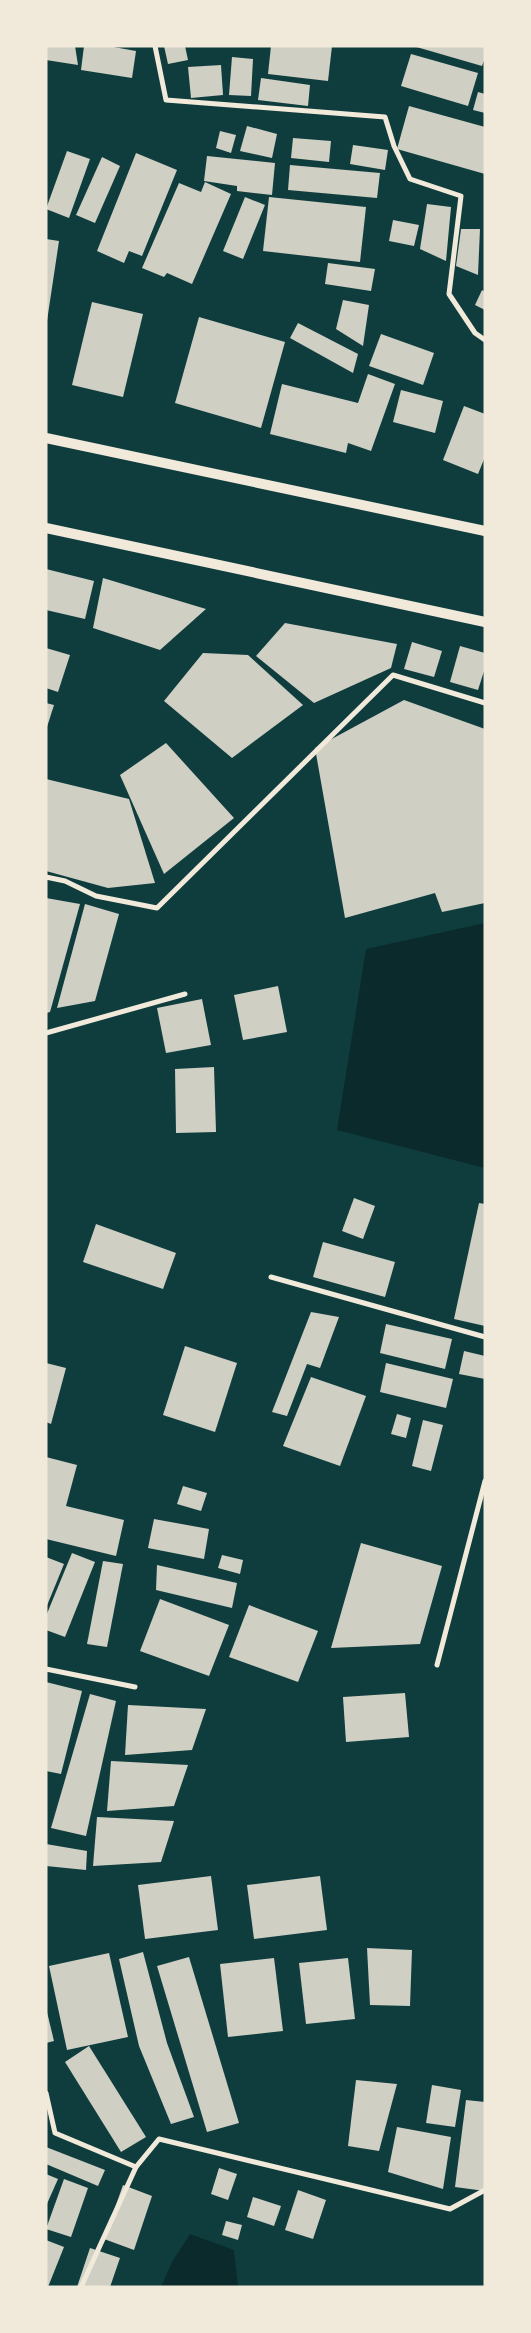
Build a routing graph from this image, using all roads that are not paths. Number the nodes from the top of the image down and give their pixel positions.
1 (155, 46) edge
2 (485, 340) edge
3 (46, 438) edge
4 (46, 528) edge
5 (485, 531) edge
6 (485, 622) edge
7 (485, 703) edge
8 (46, 877) edge
9 (185, 994) dead end
10 (46, 1033) edge
11 (271, 1277) dead end
12 (485, 1337) edge
13 (485, 1481) edge
14 (437, 1665) dead end
15 (46, 1669) edge
16 (135, 1687) dead end
17 (46, 2093) edge
18 (136, 2167) junction
19 (485, 2190) edge
20 (81, 2287) edge

1 - 2 street
3 - 5 main road
4 - 6 main road
7 - 8 street
9 - 10 street
11 - 12 street
13 - 14 street
15 - 16 street
17 - 18 street
18 - 19 street
18 - 20 street

